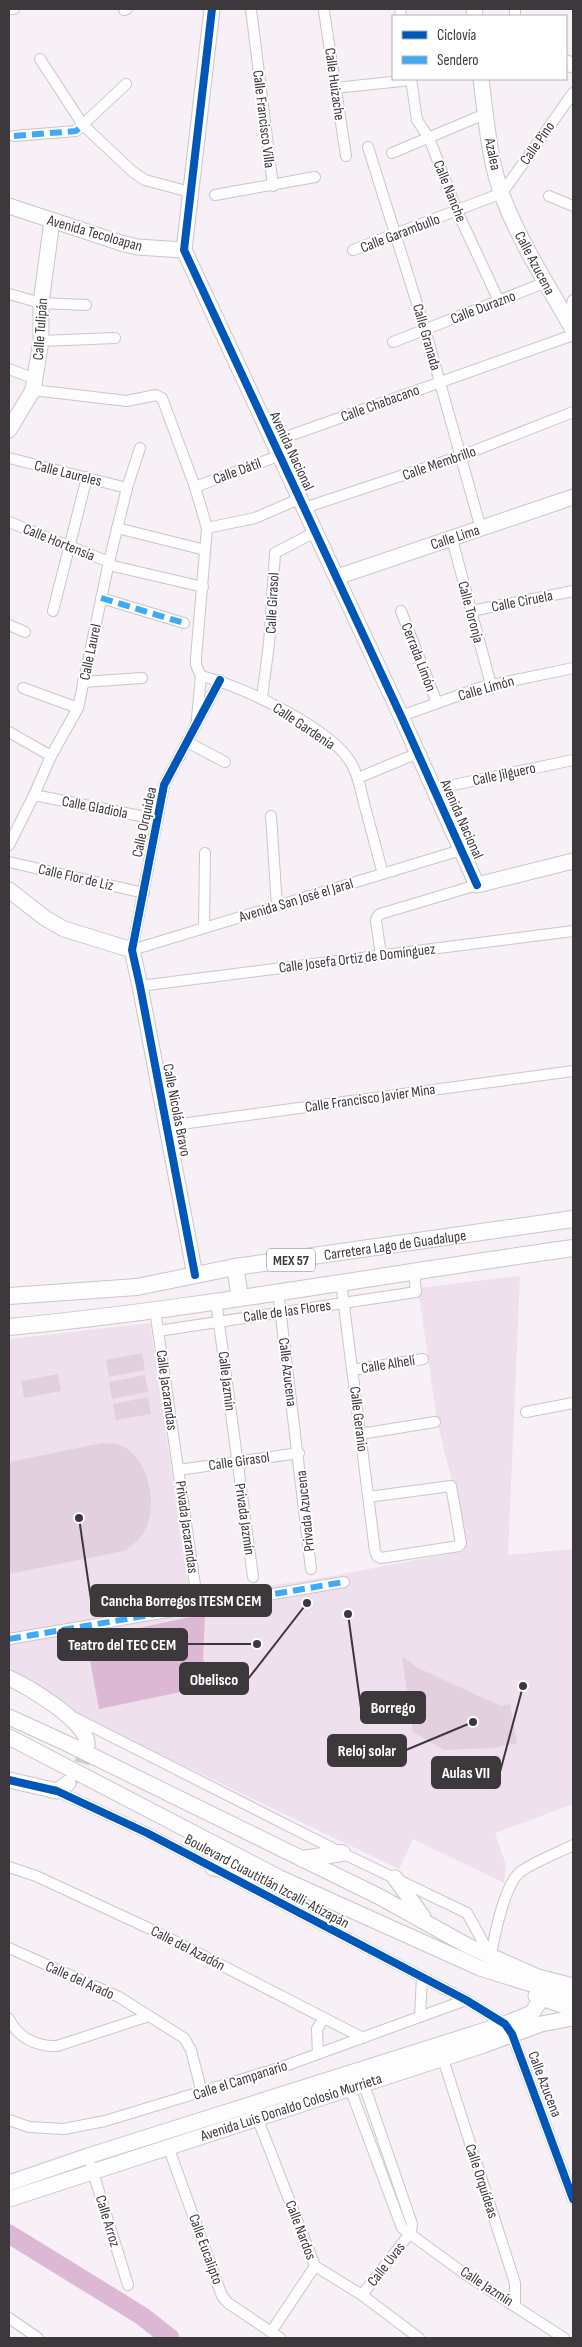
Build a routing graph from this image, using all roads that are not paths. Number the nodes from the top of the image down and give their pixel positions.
1 (9, 9) edge
2 (14, 9) edge
3 (212, 9) edge
4 (250, 9) edge
5 (324, 11) dead end
6 (40, 59) dead end
7 (403, 80) edge
8 (411, 80) edge
9 (481, 80) edge
10 (126, 84) dead end
11 (335, 88) junction
12 (573, 93) edge
13 (485, 114) junction
14 (83, 125) junction
15 (14, 136) dead end
16 (429, 138) junction
17 (368, 147) dead end
18 (392, 153) dead end
19 (346, 156) dead end
20 (315, 177) dead end
21 (272, 186) junction
22 (190, 192) junction
23 (502, 193) junction
24 (215, 195) dead end
25 (549, 196) dead end
26 (9, 206) edge
27 (573, 206) edge
28 (457, 211) junction
29 (52, 221) junction
30 (396, 234) junction
31 (184, 250) junction
32 (353, 250) dead end
33 (544, 283) junction
34 (9, 294) edge
35 (573, 300) edge
36 (499, 301) junction
37 (41, 303) junction
38 (86, 305) dead end
39 (570, 325) edge
40 (425, 329) junction
41 (573, 336) edge
42 (115, 338) dead end
43 (40, 341) junction
44 (393, 342) dead end
45 (9, 369) edge
46 (440, 381) junction
47 (34, 384) junction
48 (573, 412) edge
49 (9, 430) edge
50 (272, 442) junction
51 (140, 448) dead end
52 (278, 456) junction
53 (461, 456) junction
54 (9, 458) edge
55 (87, 478) junction
56 (194, 486) junction
57 (127, 488) junction
58 (573, 497) edge
59 (301, 503) junction
60 (9, 522) edge
61 (118, 528) junction
62 (207, 528) junction
63 (481, 529) junction
64 (315, 532) junction
65 (452, 539) junction
66 (70, 547) junction
67 (205, 550) junction
68 (109, 564) junction
69 (337, 577) junction
70 (203, 587) junction
71 (573, 591) edge
72 (101, 598) junction
73 (53, 611) dead end
74 (401, 611) dead end
75 (471, 611) junction
76 (184, 623) dead end
77 (9, 626) edge
78 (25, 632) dead end
79 (573, 668) edge
80 (201, 676) junction
81 (142, 678) dead end
82 (220, 680) junction
83 (83, 682) junction
84 (490, 685) junction
85 (23, 688) dead end
86 (262, 697) junction
87 (437, 703) junction
88 (78, 708) junction
89 (402, 716) junction
90 (197, 722) junction
91 (9, 732) edge
92 (187, 742) junction
93 (418, 753) junction
94 (51, 756) junction
95 (573, 760) edge
96 (225, 762) dead end
97 (358, 778) junction
98 (434, 788) junction
99 (34, 795) junction
100 (271, 816) dead end
101 (156, 819) junction
102 (9, 845) edge
103 (461, 850) junction
104 (205, 854) dead end
105 (573, 861) edge
106 (9, 862) edge
107 (383, 874) junction
108 (477, 885) junction
109 (9, 890) edge
110 (144, 893) junction
111 (277, 906) junction
112 (204, 928) junction
113 (573, 931) edge
114 (132, 950) junction
115 (381, 955) junction
116 (140, 986) junction
117 (573, 1071) edge
118 (166, 1126) junction
119 (573, 1219) edge
120 (573, 1248) edge
121 (235, 1268) junction
122 (414, 1270) junction
123 (195, 1275) junction
124 (341, 1282) junction
125 (278, 1291) junction
126 (9, 1296) edge
127 (240, 1297) junction
128 (216, 1300) junction
129 (344, 1303) junction
130 (155, 1310) junction
131 (281, 1312) junction
132 (220, 1322) junction
133 (9, 1327) edge
134 (158, 1331) junction
135 (423, 1359) dead end
136 (352, 1370) junction
137 (573, 1404) edge
138 (526, 1412) dead end
139 (435, 1422) dead end
140 (360, 1434) junction
141 (299, 1453) junction
142 (238, 1462) junction
143 (178, 1470) junction
144 (368, 1497) junction
145 (311, 1568) dead end
146 (253, 1577) dead end
147 (344, 1582) dead end
148 (195, 1585) dead end
149 (9, 1639) edge
150 (9, 1678) edge
151 (60, 1711) junction
152 (9, 1718) edge
153 (9, 1737) edge
154 (87, 1745) dead end
155 (9, 1780) edge
156 (62, 1787) joint
157 (573, 1846) edge
158 (342, 1853) junction
159 (303, 1859) junction
160 (9, 1867) edge
161 (213, 1868) junction
162 (280, 1878) junction
163 (395, 1878) junction
164 (425, 1920) junction
165 (453, 1936) junction
166 (488, 1946) junction
167 (9, 1948) edge
168 (573, 1976) edge
169 (422, 1977) junction
170 (573, 1986) edge
171 (538, 1987) junction
172 (573, 1997) edge
173 (466, 2000) junction
174 (573, 2009) edge
175 (149, 2016) junction
176 (420, 2017) junction
177 (324, 2018) junction
178 (573, 2018) edge
179 (9, 2020) edge
180 (508, 2029) junction
181 (363, 2038) junction
182 (318, 2054) junction
183 (443, 2059) junction
184 (354, 2079) junction
185 (202, 2093) junction
186 (255, 2111) junction
187 (9, 2120) edge
188 (168, 2146) junction
189 (88, 2156) junction
190 (93, 2171) junction
191 (9, 2183) edge
192 (9, 2199) edge
193 (573, 2199) edge
194 (411, 2232) junction
195 (315, 2266) junction
196 (128, 2286) dead end
197 (362, 2296) junction
198 (515, 2305) junction
199 (9, 2318) edge
200 (271, 2332) junction
201 (38, 2338) edge
202 (280, 2338) edge
203 (419, 2338) edge
204 (564, 2338) edge

1 - 2 street
3 - 22 street
4 - 21 street, Calle Francisco Villa
5 - 11 street, Calle Huizache
6 - 14 street
7 - 11 street
8 - 16 street, Calle Nanche
9 - 13 street, Azalea
10 - 14 street
11 - 19 street, Calle Huizache
12 - 23 street, Calle Pino
13 - 16 street
13 - 23 street, Azalea
14 - 15 street
14 - 22 street
16 - 18 street
16 - 28 street, Calle Nanche
17 - 30 street, Calle Granada
20 - 21 street, Calle Francisco Villa
21 - 24 street
22 - 31 street
23 - 28 street, Calle Garambullo
23 - 33 street, Calle Azucena
25 - 27 street
26 - 29 street, Avenida Tecoloapan
28 - 30 street, Calle Garambullo
28 - 36 street, Calle Nanche
29 - 31 street, Avenida Tecoloapan
29 - 37 street, Calle Tulipán
30 - 32 street, Calle Garambullo
30 - 40 street, Calle Granada
31 - 50 street, Avenida Nacional
33 - 36 street, Calle Durazno
33 - 39 street, Calle Azucena
34 - 37 street
35 - 39 street
36 - 40 street, Calle Durazno
37 - 38 street
37 - 43 street, Calle Tulipán
40 - 44 street, Calle Durazno
40 - 46 street, Calle Granada
41 - 46 street, Calle Chabacano
42 - 43 street
43 - 47 street, Calle Tulipán
45 - 47 street
46 - 50 street, Calle Chabacano
46 - 53 street, Calle Granada
47 - 49 street, Calle Tulipán
47 - 56 street, Calle Orquídea
48 - 53 street, Calle Membrillo
50 - 52 street, Avenida Nacional
51 - 57 street, Calle Laurel
52 - 56 street, Calle Dátil
52 - 59 street, Avenida Nacional
53 - 59 street, Calle Membrillo
53 - 63 street, Calle Granada
54 - 55 street, Calle Laureles
55 - 57 street, Calle Laureles
55 - 66 street
56 - 62 street, Calle Orquídea
57 - 61 street, Calle Laurel
58 - 63 street, Calle Lima
59 - 62 street, Calle Membrillo
59 - 64 street, Avenida Nacional
60 - 66 street, Calle Hortensia
61 - 67 street
61 - 68 street, Calle Laurel
62 - 67 street, Calle Orquídea
63 - 65 street, Calle Lima
64 - 69 street, Avenida Nacional
64 - 86 street, Calle Girasol
65 - 69 street, Calle Lima
65 - 75 street, Calle Toronja
66 - 68 street, Calle Hortensia
66 - 73 street
67 - 70 street, Calle Orquídea
68 - 70 street, Calle Hortensia
68 - 72 street, Calle Laurel
69 - 89 street, Avenida Nacional
70 - 80 street, Calle Orquídea
71 - 75 street, Calle Ciruela
72 - 76 street
72 - 83 street, Calle Laurel
74 - 87 street, Cerrada Limón
75 - 84 street, Calle Toronja
77 - 78 street
79 - 84 street, Calle Limón
80 - 82 street, Calle Gardenia
80 - 90 street, Calle Orquídea
81 - 83 street
82 - 86 street, Calle Gardenia
82 - 90 street, Calle Orquídea
83 - 88 street, Calle Laurel
84 - 87 street, Calle Limón
85 - 88 street
86 - 97 street, Calle Gardenia
87 - 89 street, Calle Limón
88 - 94 street, Calle Laurel
89 - 93 street, Avenida Nacional
90 - 92 street, Calle Orquídea
91 - 94 street
92 - 96 street
92 - 101 street, Calle Orquídea
93 - 97 street
93 - 98 street, Avenida Nacional
94 - 99 street, Calle Laurel
95 - 98 street, Calle Jilguero
97 - 107 street, Calle Gardenia
98 - 103 street, Avenida Nacional
99 - 101 street, Calle Gladiola
99 - 102 street, Calle Laurel
100 - 111 street
101 - 110 street, Calle Orquídea
103 - 107 street, Avenida San José el Jaral
103 - 108 street, Avenida Nacional
104 - 112 street
105 - 108 street
106 - 110 street, Calle Flor de Liz
107 - 111 street, Avenida San José el Jaral
108 - 115 street
109 - 114 street
110 - 114 street, Calle Orquídea
111 - 112 street, Avenida San José el Jaral
112 - 114 street, Avenida San José el Jaral
113 - 115 street, Calle Josefa Ortiz de Domínguez
114 - 116 street, Calle Nicolás Bravo
115 - 116 street, Calle Josefa Ortiz de Domínguez
116 - 118 street, Calle Nicolás Bravo
117 - 118 street, Calle Francisco Javier Mina
118 - 123 street, Calle Nicolás Bravo
119 - 121 main road, Carretera Lago de Guadalupe / MEX 57
120 - 122 main road, Carretera Lago de Guadalupe / MEX 57
121 - 123 main road, Carretera Lago de Guadalupe / MEX 57
121 - 127 main road
122 - 124 main road, Carretera Lago de Guadalupe / MEX 57
122 - 129 street, Calle de las Flores
123 - 126 main road, Carretera Lago de Guadalupe / MEX 57
124 - 125 main road, Carretera Lago de Guadalupe / MEX 57
124 - 129 street, Calle Geranio
125 - 127 main road, Carretera Lago de Guadalupe / MEX 57
125 - 131 street, Calle Azucena
127 - 128 main road, Carretera Lago de Guadalupe / MEX 57
128 - 130 main road, Carretera Lago de Guadalupe / MEX 57
128 - 132 street, Calle Jazmín
129 - 131 street, Calle de las Flores
129 - 136 street, Calle Geranio
130 - 133 main road, Carretera Lago de Guadalupe / MEX 57
130 - 134 street, Calle Jacarandas
131 - 132 street, Calle de las Flores
131 - 141 street, Calle Azucena
132 - 134 street, Calle de las Flores
132 - 142 street, Calle Jazmín
134 - 143 street, Calle Jacarandas
135 - 136 street, Calle Alhelí
136 - 140 street, Calle Geranio
137 - 138 street
139 - 140 street
140 - 144 street, Calle Geranio
141 - 142 street, Calle Girasol
141 - 145 street, Privada Azucena
142 - 143 street, Calle Girasol
142 - 146 street, Privada Jazmín
143 - 148 street, Privada Jacarandas
144 - 144 street, Calle Geranio
147 - 149 street
150 - 151 street
151 - 154 street
151 - 158 street
152 - 159 street
153 - 162 street, Boulevard Cuautitlán Izcalli-Atizapán
155 - 156 street, Boulevard Cuautitlán Izcalli-Atizapán
156 - 161 street, Boulevard Cuautitlán Izcalli-Atizapán
157 - 166 street
158 - 159 main road
158 - 163 street
159 - 164 street
160 - 177 street, Calle del Azadón
161 - 162 street
161 - 169 street, Boulevard Cuautitlán Izcalli-Atizapán
162 - 171 street, Boulevard Cuautitlán Izcalli-Atizapán
163 - 164 street
163 - 166 street
164 - 165 street
165 - 166 street
165 - 171 street
166 - 168 street
167 - 175 street, Calle del Arado
169 - 173 street, Boulevard Cuautitlán Izcalli-Atizapán
169 - 176 street
170 - 171 street
171 - 172 street
171 - 174 street
171 - 180 street, Avenida Luis Donaldo Colosio Murrieta
173 - 176 street, Calle el Campanario
173 - 180 street, Boulevard Cuautitlán Izcalli-Atizapán
175 - 179 street
175 - 185 street, Calle del Arado
176 - 181 street, Calle el Campanario
177 - 181 street, Calle del Azadón
177 - 182 street
178 - 180 street, Avenida Luis Donaldo Colosio Murrieta
180 - 183 street, Avenida Luis Donaldo Colosio Murrieta
180 - 184 street, Avenida Luis Donaldo Colosio Murrieta
180 - 193 street, Calle Azucena
181 - 182 street, Calle el Campanario
182 - 185 street, Calle el Campanario
183 - 184 street, Avenida Luis Donaldo Colosio Murrieta
183 - 198 street, Calle Orquídeas
184 - 186 street, Avenida Luis Donaldo Colosio Murrieta
184 - 194 street, Calle Jazmín
185 - 187 street, Calle el Campanario
186 - 188 street, Avenida Luis Donaldo Colosio Murrieta
186 - 189 street, Avenida Luis Donaldo Colosio Murrieta
186 - 195 street, Calle Nardos
188 - 190 street, Avenida Luis Donaldo Colosio Murrieta
188 - 200 street, Calle Eucalipto
189 - 190 street, Calle Arroz
189 - 191 street, Avenida Luis Donaldo Colosio Murrieta
190 - 192 street, Avenida Luis Donaldo Colosio Murrieta
190 - 196 street, Calle Arroz
194 - 197 street, Calle Uvas
194 - 198 street, Calle Jazmín
195 - 197 street, Calle Nardos
195 - 200 street
197 - 203 street, Calle Nardos
198 - 204 street, Calle Jazmín
199 - 201 street
200 - 202 street, Calle Eucalipto

